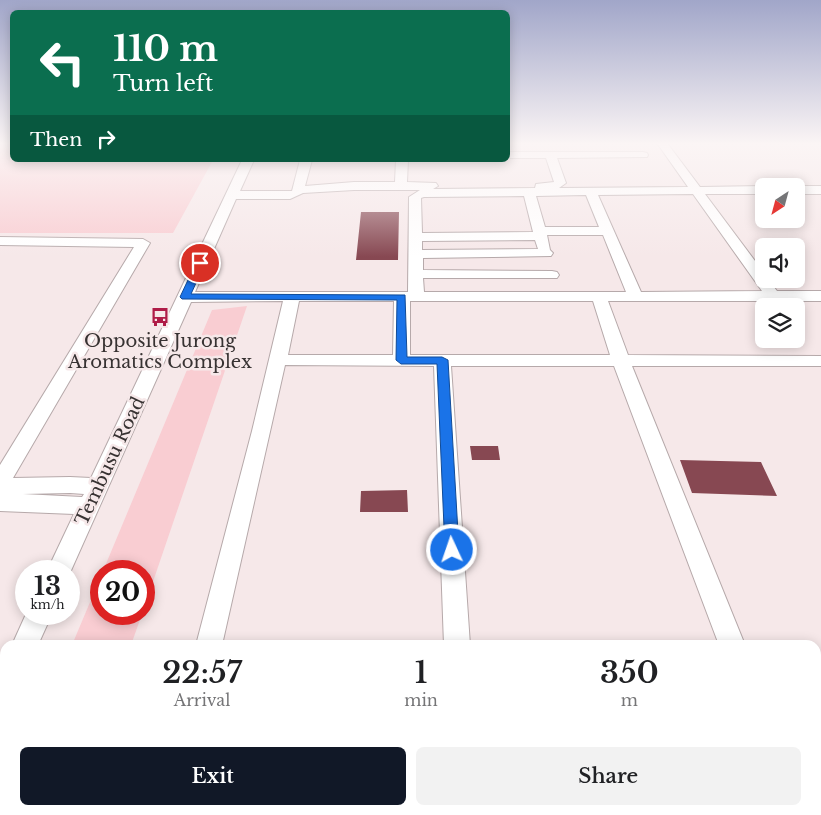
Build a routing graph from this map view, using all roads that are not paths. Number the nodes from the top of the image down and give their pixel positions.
1 (238, 181) edge
2 (301, 181) edge
3 (401, 181) edge
4 (559, 181) edge
5 (690, 181) edge
6 (401, 185) junction
7 (299, 190) junction
8 (696, 190) junction
9 (755, 190) edge
10 (805, 190) edge
11 (821, 190) edge
12 (529, 192) junction
13 (590, 192) junction
14 (232, 195) junction
15 (607, 231) junction
16 (415, 233) junction
17 (540, 234) junction
18 (0, 242) edge
19 (546, 253) junction
20 (415, 254) junction
21 (416, 274) junction
22 (552, 275) junction
23 (773, 296) junction
24 (821, 296) edge
25 (185, 297) junction
26 (292, 297) junction
27 (409, 297) junction
28 (558, 297) junction
29 (599, 297) junction
30 (636, 297) junction
31 (277, 360) junction
32 (401, 360) junction
33 (442, 360) junction
34 (621, 360) junction
35 (821, 361) edge
36 (0, 485) edge
37 (93, 496) junction
38 (0, 502) edge
39 (64, 560) edge
40 (35, 625) edge
41 (27, 640) edge
42 (210, 640) edge
43 (457, 640) edge
44 (730, 640) edge

1 - 14 street, Tembusu Road
2 - 7 street
3 - 6 street
4 - 6 street
5 - 8 street
6 - 7 street
7 - 14 street
8 - 9 street
8 - 13 lane
8 - 23 street
10 - 11 street
12 - 13 lane
12 - 16 street
12 - 17 street
13 - 15 street
14 - 25 street, Tembusu Road
15 - 17 lane
15 - 30 street
16 - 17 street
16 - 20 street
17 - 19 street
18 - 36 street
19 - 20 street
19 - 22 street
20 - 21 lane
21 - 22 street
21 - 27 lane
22 - 28 street
23 - 24 street
23 - 30 street
25 - 26 street
25 - 37 street, Tembusu Road
26 - 27 street
26 - 31 street
27 - 28 lane
27 - 32 street
28 - 29 street
29 - 30 lane
29 - 34 street
31 - 32 street
31 - 42 street
32 - 33 street
33 - 34 street
33 - 43 street
34 - 35 street
34 - 44 lane
36 - 37 street
37 - 38 street
37 - 39 street, Tembusu Road
40 - 41 street

